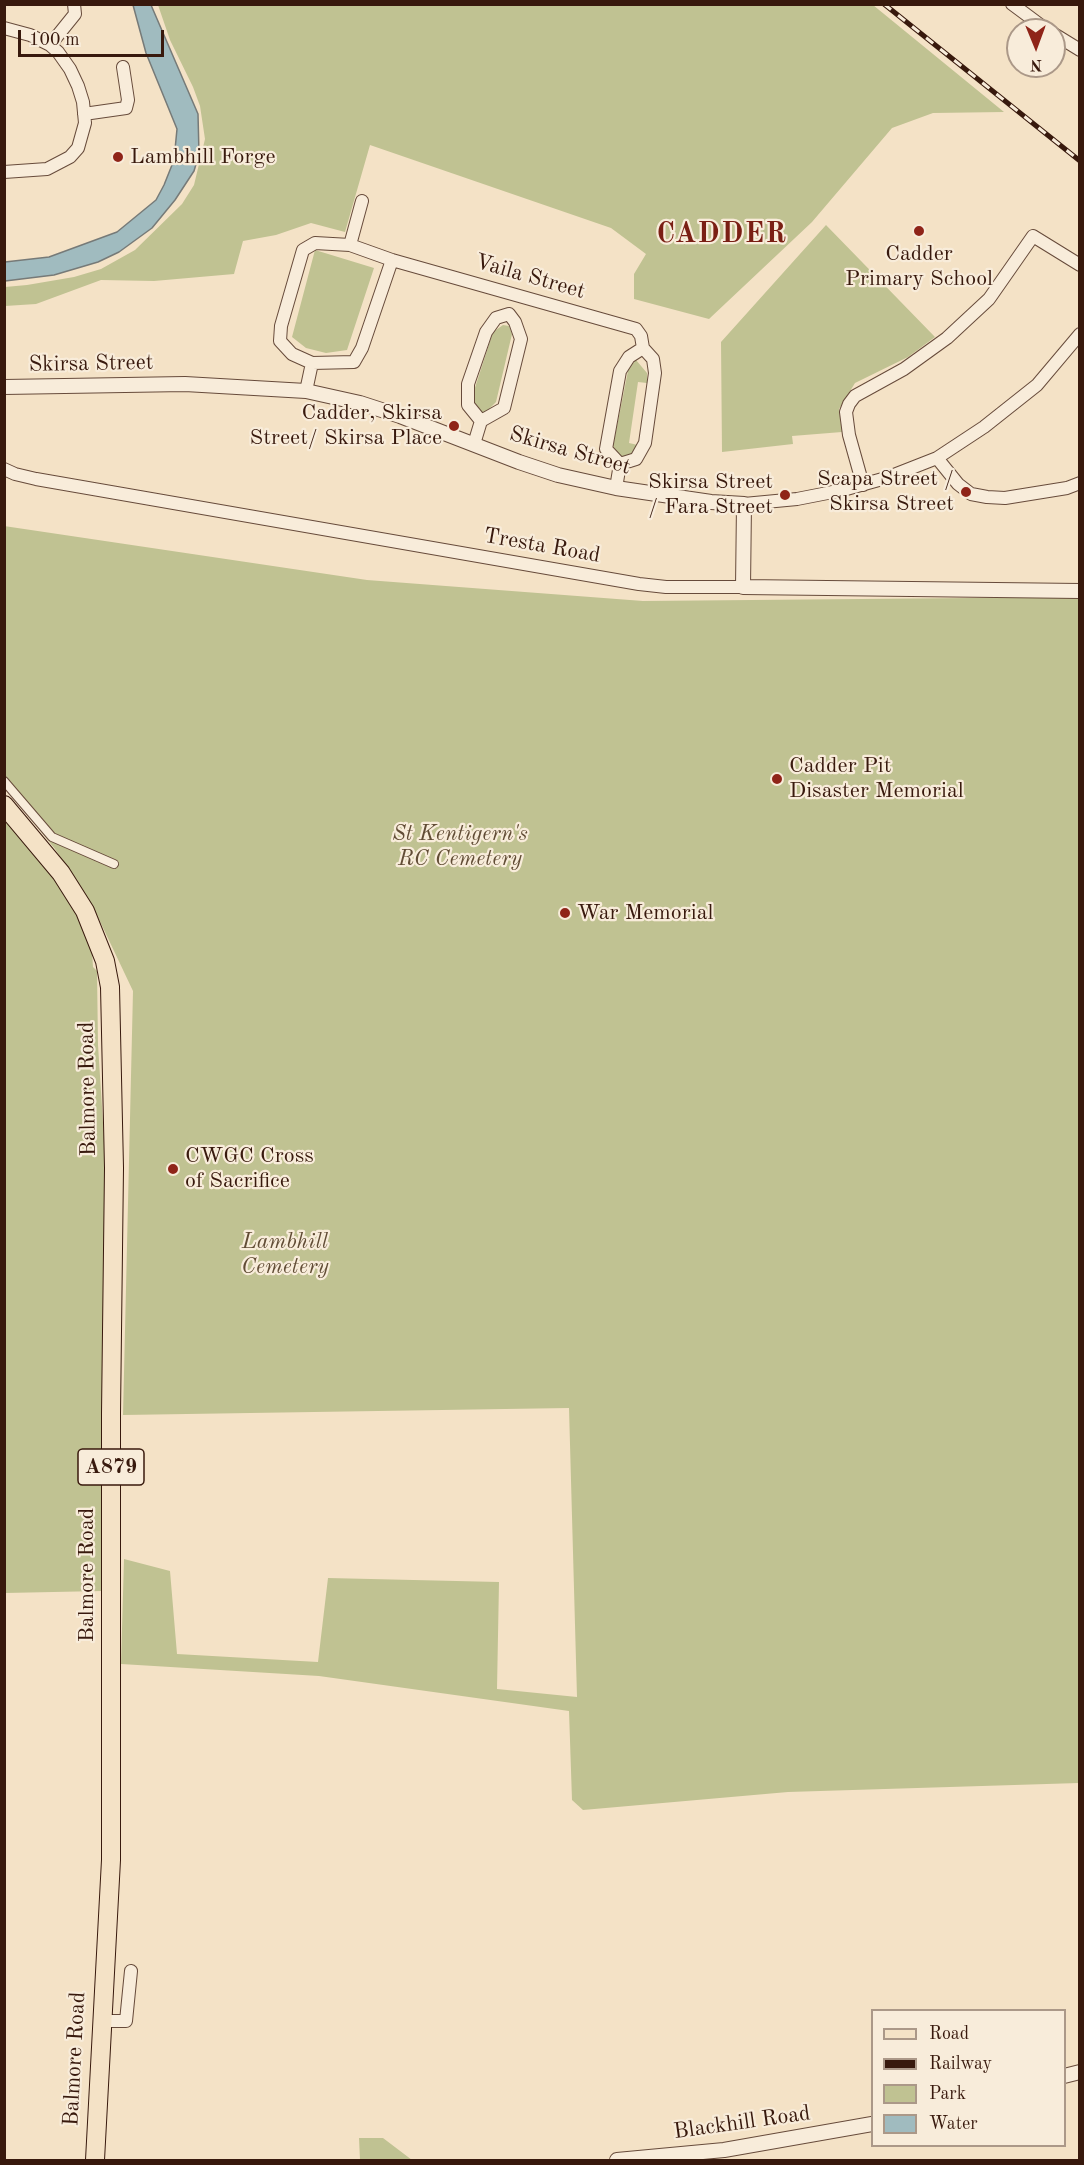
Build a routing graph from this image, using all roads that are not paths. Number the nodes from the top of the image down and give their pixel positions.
1 (74, 4) edge
2 (1012, 4) edge
3 (1031, 18) edge
4 (4, 28) edge
5 (50, 45) junction
6 (123, 68) dead end
7 (84, 114) junction
8 (4, 172) edge
9 (362, 201) dead end
10 (350, 245) junction
11 (392, 260) junction
12 (1080, 265) edge
13 (514, 295) junction
14 (509, 314) junction
15 (1080, 334) edge
16 (643, 348) junction
17 (312, 363) junction
18 (4, 387) edge
19 (306, 391) junction
20 (481, 421) junction
21 (474, 444) junction
22 (937, 458) junction
23 (620, 464) junction
24 (4, 469) edge
25 (1080, 483) edge
26 (863, 485) junction
27 (616, 488) junction
28 (744, 504) junction
29 (743, 588) junction
30 (1080, 591) edge
31 (4, 780) edge
32 (4, 805) edge
33 (114, 864) dead end
34 (131, 1971) dead end
35 (101, 2021) junction
36 (871, 2124) edge
37 (95, 2160) edge
38 (617, 2160) edge

1 - 5 street
2 - 3 street
4 - 5 street
5 - 7 street
6 - 7 street
7 - 8 street
9 - 10 street
10 - 11 street, Vaila Street
10 - 17 street, Vaila Street
11 - 13 street, Vaila Street
11 - 17 street
12 - 26 street
13 - 14 street
13 - 16 street, Vaila Street
14 - 20 street
14 - 20 street
15 - 22 street, Skirsa Street
16 - 23 street
16 - 23 street, Vaila Street
17 - 19 street
18 - 19 street, Skirsa Street
19 - 21 street, Skirsa Street
20 - 21 street
21 - 27 street, Skirsa Street
22 - 25 street
22 - 26 street, Skirsa Street
23 - 27 street
24 - 29 street, Tresta Road
26 - 28 street, Skirsa Street
27 - 28 street, Skirsa Street
28 - 29 street
29 - 30 street, Tresta Road
31 - 33 street
32 - 35 main road, Balmore Road / A879
34 - 35 street
35 - 37 main road, Balmore Road / A879
36 - 38 street, Blackhill Road

